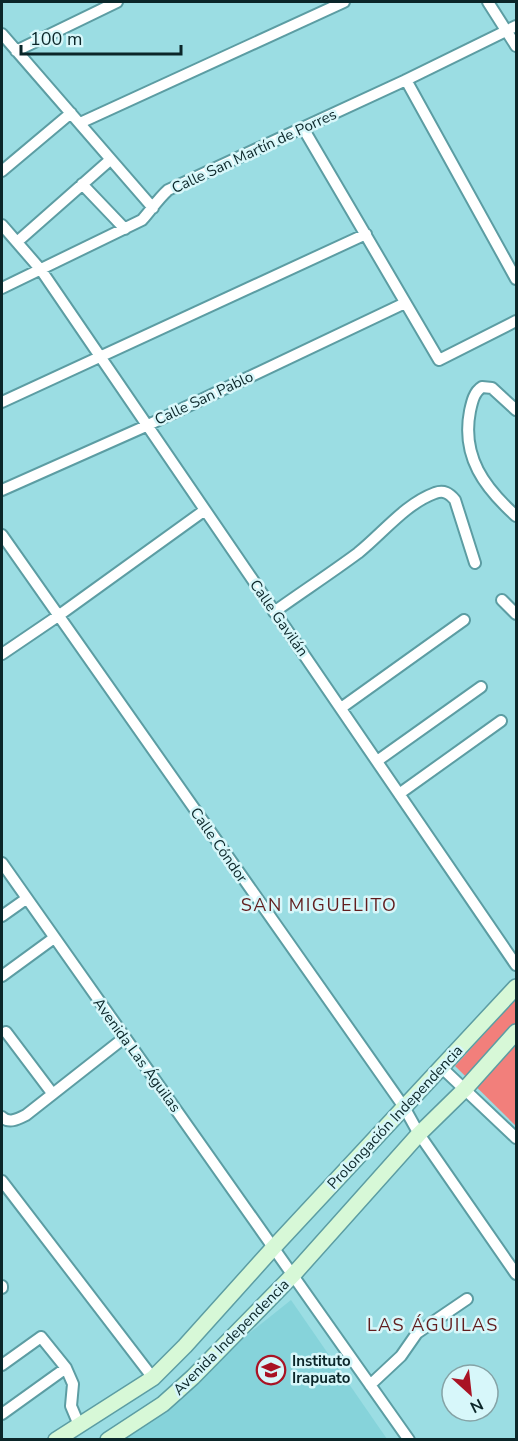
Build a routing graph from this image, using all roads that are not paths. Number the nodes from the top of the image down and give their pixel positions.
1 (117, 2) edge
2 (344, 2) edge
3 (488, 2) edge
4 (512, 28) edge
5 (2, 34) edge
6 (516, 46) edge
7 (16, 51) junction
8 (406, 80) junction
9 (70, 113) junction
10 (80, 123) junction
11 (303, 128) junction
12 (110, 160) junction
13 (2, 171) edge
14 (82, 184) junction
15 (153, 208) junction
16 (2, 225) edge
17 (125, 229) junction
18 (366, 234) junction
19 (17, 242) junction
20 (41, 270) junction
21 (516, 279) edge
22 (2, 288) edge
23 (405, 303) junction
24 (516, 321) edge
25 (99, 357) junction
26 (2, 402) edge
27 (516, 410) edge
28 (146, 426) junction
29 (2, 490) edge
30 (205, 510) junction
31 (516, 516) edge
32 (2, 535) edge
33 (475, 563) dead end
34 (501, 600) dead end
35 (274, 612) junction
36 (516, 614) edge
37 (58, 616) junction
38 (464, 620) dead end
39 (2, 654) edge
40 (482, 687) dead end
41 (341, 708) junction
42 (501, 721) dead end
43 (377, 761) junction
44 (399, 794) junction
45 (2, 863) edge
46 (26, 899) junction
47 (2, 916) edge
48 (54, 938) junction
49 (516, 965) edge
50 (2, 976) edge
51 (516, 987) edge
52 (6, 1032) dead end
53 (516, 1032) edge
54 (124, 1038) junction
55 (441, 1067) junction
56 (465, 1089) junction
57 (52, 1093) junction
58 (404, 1107) junction
59 (2, 1117) edge
60 (419, 1134) junction
61 (516, 1138) edge
62 (2, 1181) edge
63 (341, 1221) joint
64 (274, 1246) junction
65 (516, 1274) edge
66 (293, 1275) junction
67 (467, 1299) dead end
68 (2, 1365) edge
69 (66, 1368) junction
70 (153, 1378) junction
71 (370, 1385) junction
72 (2, 1414) edge
73 (79, 1425) junction
74 (56, 1440) edge
75 (108, 1440) edge
76 (409, 1440) edge

1 - 7 street
2 - 10 street
3 - 4 street
4 - 6 street
4 - 8 street, Calle San Martín de Porres
5 - 7 street
7 - 9 street
8 - 11 street, Calle San Martín de Porres
8 - 21 street
9 - 10 street
9 - 13 street
10 - 12 street
11 - 15 street, Calle San Martín de Porres
11 - 18 street
12 - 14 street
12 - 15 street
14 - 17 street
14 - 19 street
15 - 17 street, Calle San Martín de Porres
16 - 19 street, Calle Gavilán
17 - 20 street, Calle San Martín de Porres
18 - 23 street
18 - 25 street
19 - 20 street, Calle Gavilán
20 - 22 street, Calle San Martín de Porres
20 - 25 street, Calle Gavilán
23 - 24 street
23 - 28 street, Calle San Pablo
25 - 26 street
25 - 28 street, Calle Gavilán
27 - 31 street
28 - 29 street, Calle San Pablo
28 - 30 street, Calle Gavilán
30 - 35 street, Calle Gavilán
30 - 37 street
32 - 37 street, Calle Cóndor
33 - 35 street
34 - 36 street
35 - 41 street, Calle Gavilán
37 - 39 street
37 - 58 street, Calle Cóndor
38 - 41 street
40 - 43 street
41 - 43 street, Calle Gavilán
42 - 44 street
43 - 44 street, Calle Gavilán
44 - 49 street, Calle Gavilán
45 - 46 street, Avenida Las Águilas
46 - 47 street
46 - 48 street, Avenida Las Águilas
48 - 50 street
48 - 54 street, Avenida Las Águilas
51 - 55 street, Prolongación Independencia
52 - 57 street
53 - 56 street, Prolongación Independencia
54 - 57 street
54 - 64 street, Avenida Las Águilas
55 - 56 street
55 - 58 street, Prolongación Independencia
56 - 60 street, Prolongación Independencia
56 - 61 street
57 - 59 street
58 - 60 street, Calle Cóndor
58 - 64 street, Prolongación Independencia
60 - 63 street, Prolongación Independencia
60 - 65 street, Calle Cóndor
62 - 70 street
63 - 66 street, Avenida Independencia
64 - 66 street, Avenida Las Águilas
64 - 70 street, Avenida Independencia
66 - 71 street, Avenida Las Águilas
66 - 75 street, Avenida Independencia
67 - 71 street
68 - 69 street
69 - 72 street
69 - 73 street
70 - 73 street, Avenida Independencia
71 - 76 street, Avenida Las Águilas
73 - 74 street, Avenida Independencia

